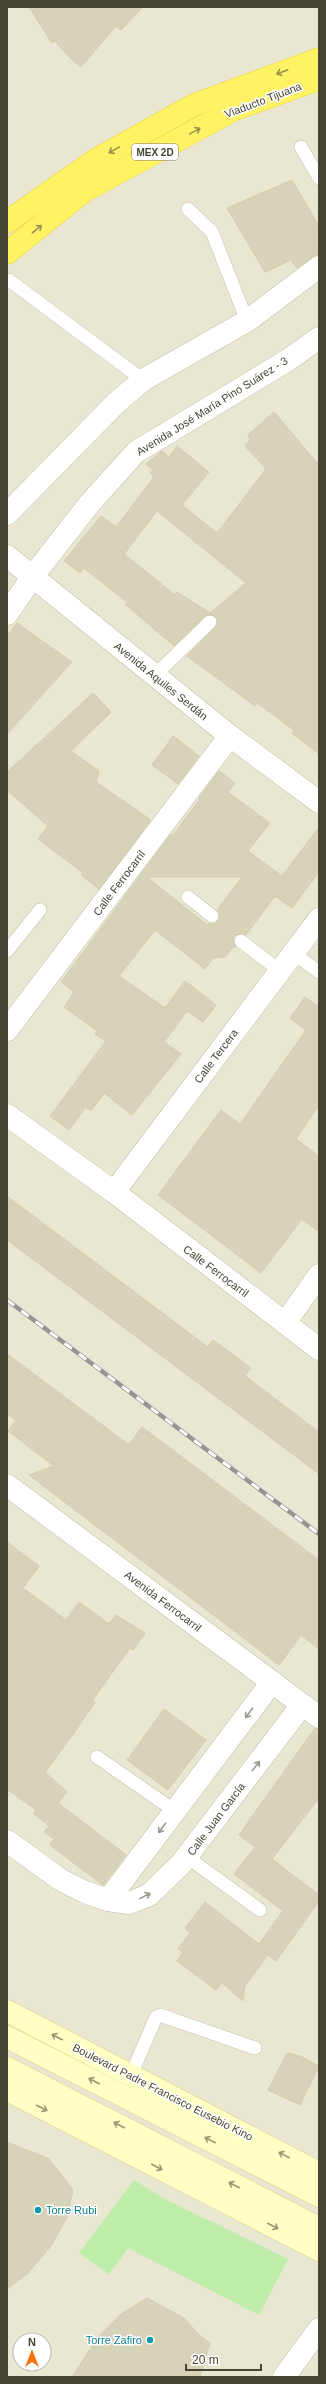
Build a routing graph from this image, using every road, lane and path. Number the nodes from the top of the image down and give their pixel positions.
1 (319, 59) edge
2 (319, 79) edge
3 (301, 148) dead end
4 (319, 178) edge
5 (188, 209) dead end
6 (7, 222) edge
7 (7, 253) edge
8 (319, 267) edge
9 (10, 280) dead end
10 (247, 321) junction
11 (319, 338) edge
12 (143, 380) junction
13 (7, 514) edge
14 (7, 556) edge
15 (32, 576) junction
16 (7, 614) edge
17 (210, 622) dead end
18 (155, 675) junction
19 (230, 736) junction
20 (319, 802) edge
21 (188, 897) dead end
22 (40, 910) dead end
23 (212, 916) dead end
24 (319, 919) edge
25 (241, 940) dead end
26 (7, 951) edge
27 (293, 954) junction
28 (280, 971) junction
29 (319, 972) edge
30 (7, 1030) edge
31 (7, 1115) edge
32 (114, 1192) junction
33 (319, 1275) edge
34 (285, 1323) junction
35 (319, 1349) edge
36 (7, 1484) edge
37 (272, 1682) junction
38 (311, 1711) edge
39 (97, 1757) dead end
40 (175, 1811) junction
41 (7, 1841) edge
42 (187, 1857) junction
43 (108, 1900) junction
44 (260, 1910) dead end
45 (7, 2011) edge
46 (7, 2037) edge
47 (255, 2048) dead end
48 (7, 2068) edge
49 (131, 2075) junction
50 (7, 2090) edge
51 (319, 2172) edge
52 (319, 2196) edge
53 (319, 2228) edge
54 (319, 2250) edge
55 (319, 2329) edge
56 (284, 2377) edge

1 -> 6 highway, Viaducto Tijuana / MEX 2D
7 -> 2 highway, Viaducto Tijuana / MEX 2D
3 - 4 lane
5 - 10 lane
8 - 10 street
9 - 12 lane
10 - 12 street
11 - 15 street, Avenida José María Pino Suárez - 3
12 - 13 street
14 - 15 street, Avenida Aquiles Serdán
15 - 16 street, Avenida José María Pino Suárez - 3
15 - 18 street, Avenida Aquiles Serdán
17 - 18 lane
18 - 19 street, Avenida Aquiles Serdán
19 - 20 street, Avenida Aquiles Serdán
19 - 30 street, Calle Ferrocarril
21 - 23 lane
22 - 26 lane
24 - 27 street, Calle Tercera
25 - 28 lane
27 - 28 street, Calle Tercera
27 - 29 lane
28 - 32 street, Calle Tercera
31 - 32 street, Calle Ferrocarril
32 - 34 street, Calle Ferrocarril
33 - 34 street
34 - 35 street, Calle Ferrocarril
36 - 37 street, Avenida Ferrocarril
37 - 38 street, Avenida Ferrocarril
37 -> 40 street
42 -> 38 street, Calle Juan García
39 - 40 lane
40 -> 43 street
41 - 43 street, Calle Juan García
43 -> 42 street, Calle Juan García
42 - 44 lane
49 -> 45 main road, Boulevard Padre Francisco Eusebio Kino
52 -> 46 main road
47 - 49 lane
53 -> 48 main road
51 -> 49 main road, Boulevard Padre Francisco Eusebio Kino
50 -> 54 main road
55 - 56 street

